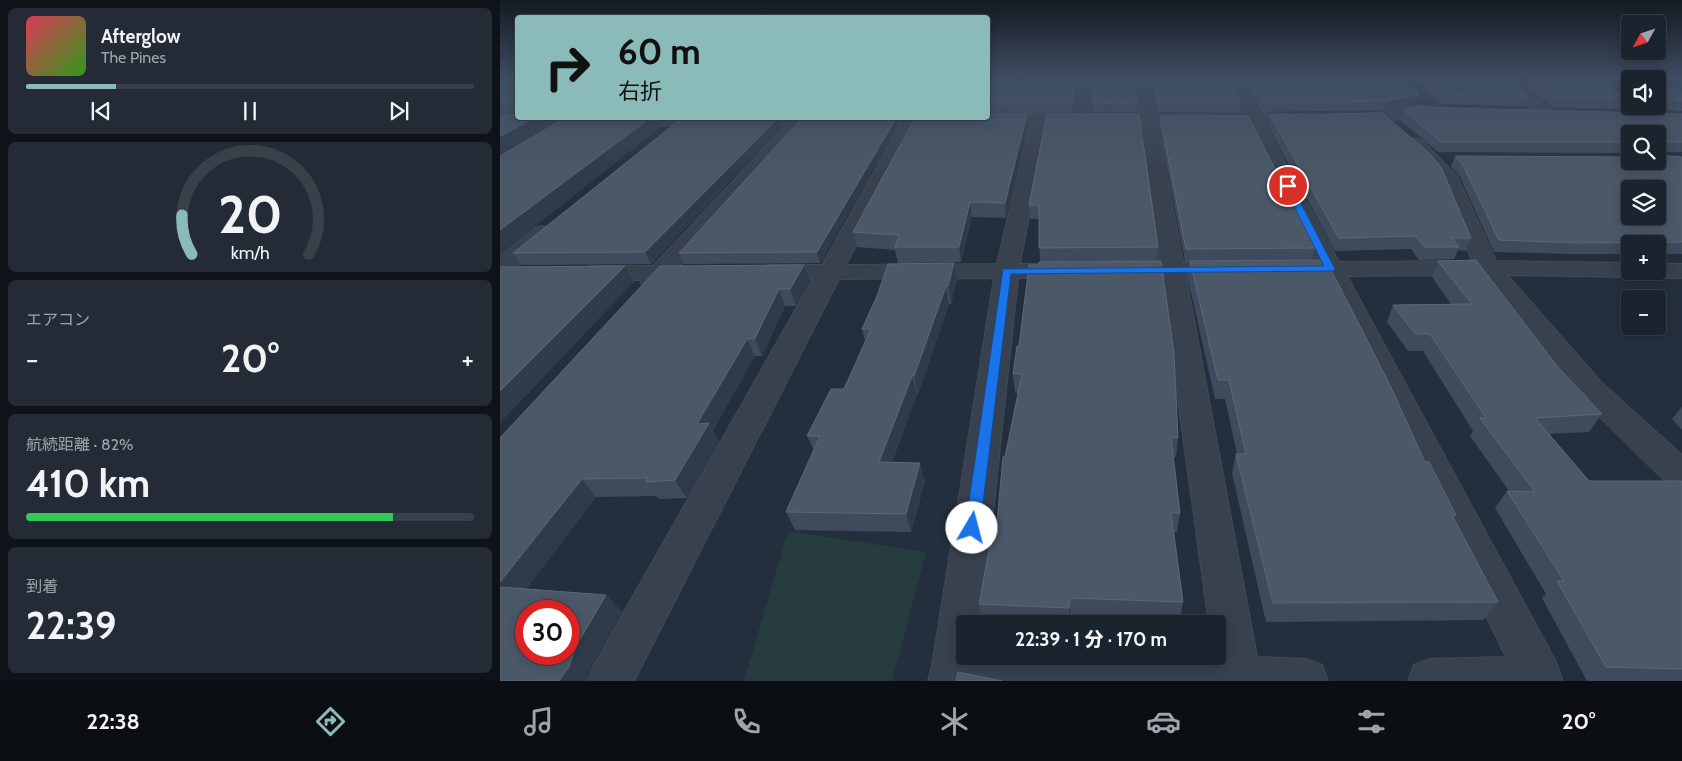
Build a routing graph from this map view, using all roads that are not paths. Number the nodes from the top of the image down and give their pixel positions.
1 (1083, 110) edge
2 (1146, 110) edge
3 (1249, 110) edge
4 (1543, 110) edge
5 (1435, 111) joint
6 (1453, 111) edge
7 (1518, 112) edge
8 (1546, 112) junction
9 (1565, 113) edge
10 (1650, 116) joint
11 (1384, 117) junction
12 (1682, 117) edge
13 (990, 119) edge
14 (1254, 119) junction
15 (574, 120) joint
16 (683, 120) edge
17 (800, 120) joint
18 (912, 120) joint
19 (1039, 120) junction
20 (1083, 120) junction
21 (1147, 120) junction
22 (500, 121) edge
23 (1682, 134) edge
24 (660, 138) edge
25 (541, 140) edge
26 (1432, 159) junction
27 (1452, 159) dead end
28 (561, 219) edge
29 (500, 268) edge
30 (1486, 268) junction
31 (1330, 269) junction
32 (1172, 270) junction
33 (1621, 270) edge
34 (1006, 271) junction
35 (1666, 271) edge
36 (1682, 271) edge
37 (745, 272) edge
38 (830, 272) junction
39 (660, 273) junction
40 (716, 273) edge
41 (500, 274) edge
42 (530, 274) edge
43 (570, 274) edge
44 (633, 302) edge
45 (1682, 476) edge
46 (952, 673) edge
47 (1239, 678) junction
48 (610, 681) edge
49 (1306, 681) edge
50 (1430, 681) edge

1 - 20 street
2 - 21 street
3 - 14 street
4 - 8 street
5 - 6 street
5 - 11 street
7 - 8 street
8 - 9 street
10 - 12 street
10 - 23 street
11 - 14 street
11 - 26 street
13 - 19 street
14 - 21 street
14 - 31 street
15 - 22 street
15 - 25 street
16 - 24 street
17 - 18 street
17 - 39 street
18 - 38 street
19 - 20 street
19 - 34 street
20 - 21 street
21 - 32 street
26 - 27 street
26 - 30 street
28 - 29 street
30 - 31 street
30 - 33 street
30 - 45 street
31 - 32 street
31 - 50 street
32 - 34 street
32 - 47 street
34 - 38 street
34 - 46 street
35 - 36 street
37 - 38 street
38 - 48 street
39 - 40 street
39 - 43 street
39 - 44 street
41 - 42 street
46 - 47 street
47 - 49 street

